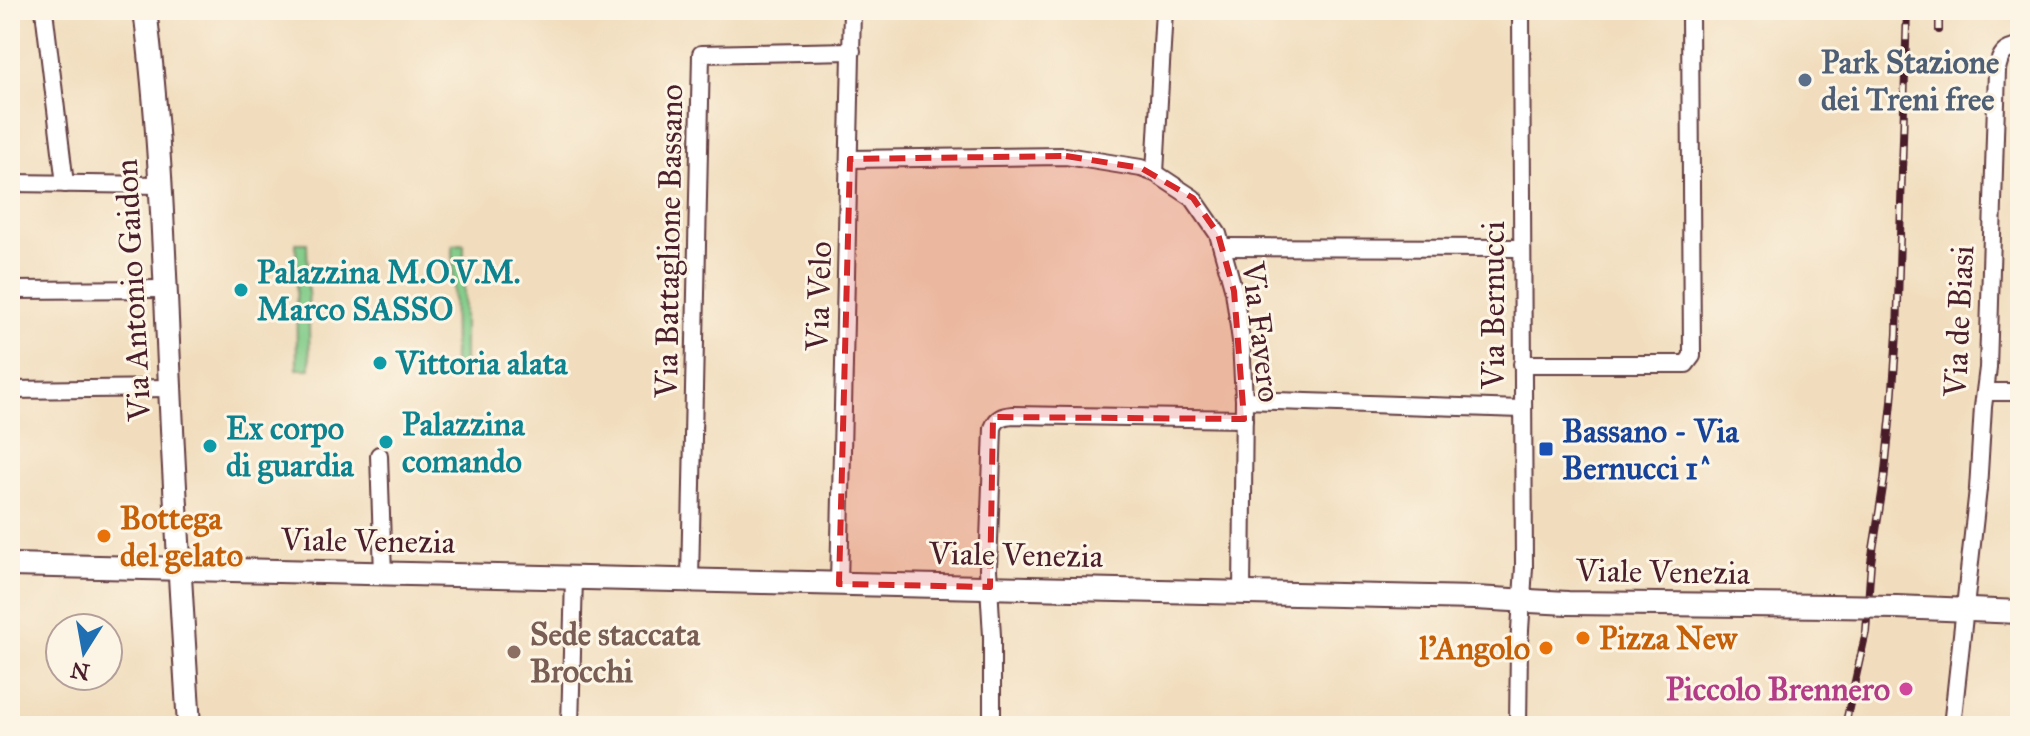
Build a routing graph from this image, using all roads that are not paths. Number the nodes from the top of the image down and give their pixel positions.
1 (44, 10) edge
2 (145, 10) edge
3 (852, 10) edge
4 (1164, 10) edge
5 (1521, 10) edge
6 (1690, 10) edge
7 (2020, 47) edge
8 (852, 51) junction
9 (850, 159) junction
10 (1155, 173) junction
11 (10, 183) edge
12 (65, 184) junction
13 (162, 185) junction
14 (1222, 247) junction
15 (1521, 248) junction
16 (166, 289) junction
17 (10, 290) edge
18 (1522, 364) junction
19 (170, 388) junction
20 (10, 390) edge
21 (1986, 392) junction
22 (2020, 392) edge
23 (1244, 400) junction
24 (1522, 409) junction
25 (1244, 419) junction
26 (379, 455) dead end
27 (10, 565) edge
28 (180, 567) junction
29 (383, 574) junction
30 (574, 578) junction
31 (690, 580) junction
32 (839, 584) junction
33 (990, 587) junction
34 (1242, 593) junction
35 (1522, 600) junction
36 (1965, 611) junction
37 (2020, 612) edge
38 (189, 726) edge
39 (570, 726) edge
40 (992, 726) edge
41 (1518, 726) edge
42 (1952, 726) edge

1 - 12 street
2 - 13 main road, Via Antonio Gaidon
3 - 8 street, Via Velo
4 - 10 street
5 - 15 street, Via Bernucci
6 - 18 street
7 - 21 street, Via de Biasi
8 - 9 street, Via Velo
8 - 31 street, Via Battaglione Bassano
9 - 10 street, Via Favero
9 - 32 street, Via Velo
10 - 14 street, Via Favero
11 - 12 street
12 - 13 street
13 - 16 main road, Via Antonio Gaidon
14 - 15 street
14 - 23 street, Via Favero
15 - 18 street, Via Bernucci
16 - 17 street
16 - 19 main road, Via Antonio Gaidon
18 - 24 street, Via Bernucci
19 - 20 street
19 - 28 main road, Via Antonio Gaidon
21 - 22 street
21 - 36 street, Via de Biasi
23 - 24 street
23 - 25 street, Via Favero
24 - 35 street, Via Bernucci
25 - 33 street
25 - 34 street, Via Favero
26 - 29 street
27 - 28 main road, Viale Venezia
28 - 29 main road, Viale Venezia
28 - 38 main road, Via Antonio Gaidon
29 - 30 main road, Viale Venezia
30 - 31 main road, Viale Venezia
30 - 39 street
31 - 32 main road, Viale Venezia
32 - 33 main road, Viale Venezia
33 - 34 main road, Viale Venezia
33 - 40 street
34 - 35 main road, Viale Venezia
35 - 36 main road, Viale Venezia, bridge
35 - 41 street, Via Bernucci
36 - 37 main road, Viale Venezia
36 - 42 street, Via de Biasi

